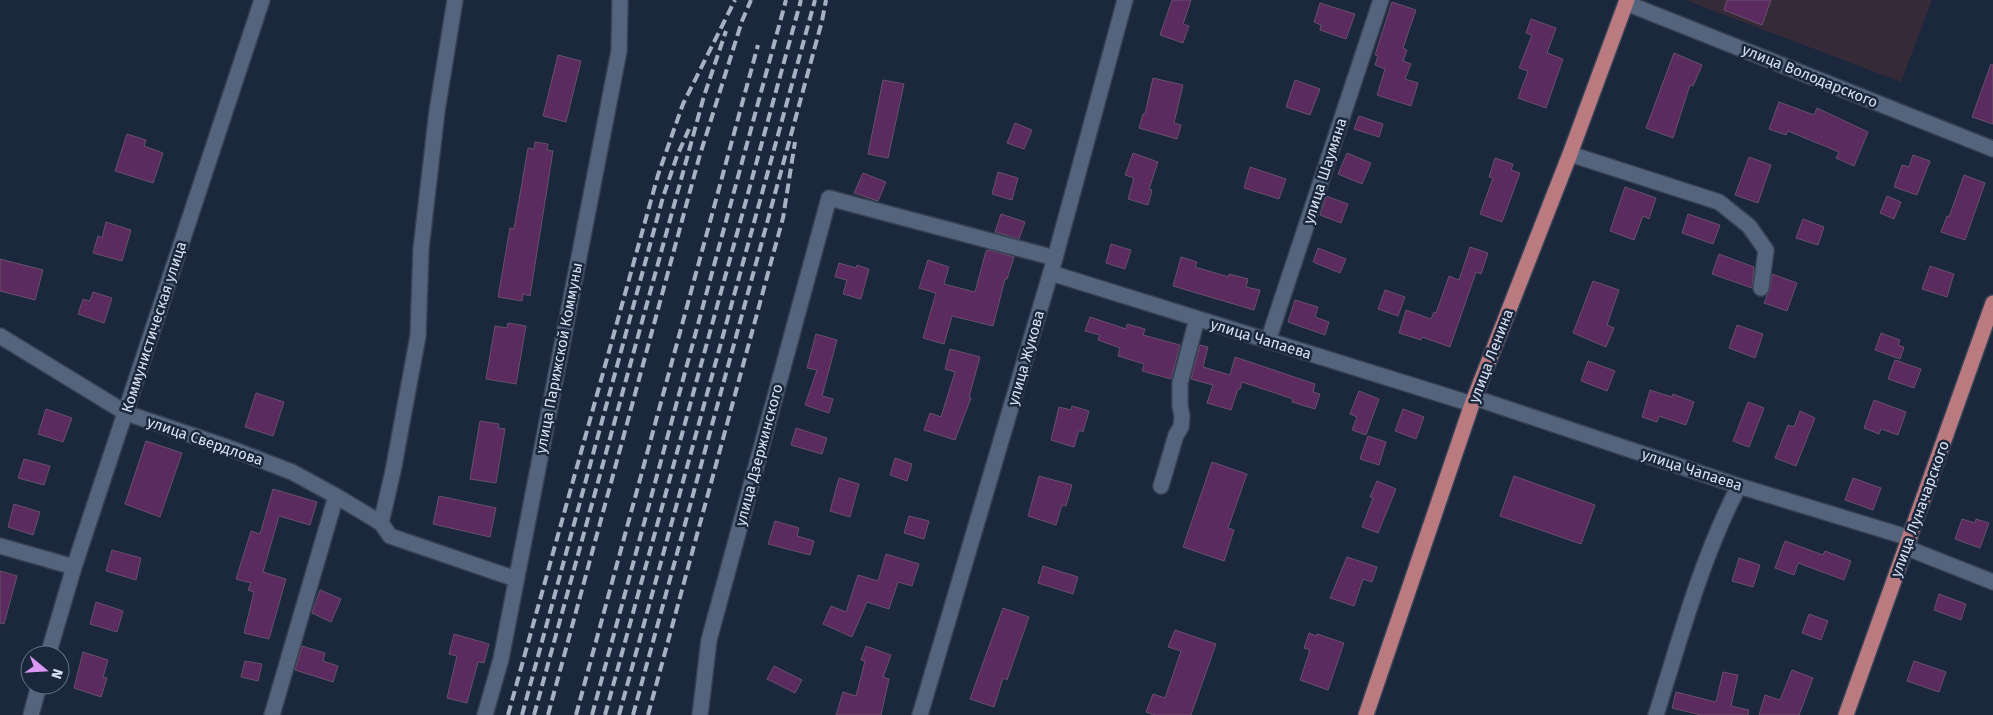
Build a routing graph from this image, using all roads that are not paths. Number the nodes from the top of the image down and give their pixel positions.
1 (262, 0) edge
2 (455, 0) edge
3 (620, 0) edge
4 (1126, 0) edge
5 (1381, 0) edge
6 (1627, 1) edge
7 (1993, 149) edge
8 (1570, 154) junction
9 (1056, 258) junction
10 (1051, 273) junction
11 (1761, 288) dead end
12 (1993, 304) edge
13 (1197, 319) junction
14 (0, 336) edge
15 (1268, 341) junction
16 (1473, 401) junction
17 (126, 413) junction
18 (1161, 486) dead end
19 (1739, 486) junction
20 (336, 496) junction
21 (381, 523) junction
22 (1908, 543) junction
23 (0, 546) edge
24 (74, 567) junction
25 (516, 579) junction
26 (1993, 582) edge
27 (51, 645) edge
28 (37, 695) edge
29 (31, 715) edge
30 (272, 715) edge
31 (486, 715) edge
32 (700, 715) edge
33 (920, 715) edge
34 (1366, 715) edge
35 (1656, 715) edge
36 (1846, 715) edge

1 - 17 street, Коммунистическая улица
2 - 21 street
3 - 25 street, улица Парижской Коммуны
4 - 9 street, улица Жукова
5 - 15 street, улица Шаумяна
6 - 7 street, улица Володарского
6 - 8 main road, улица Ленина
8 - 11 street
8 - 16 main road, улица Ленина
9 - 10 street, улица Жукова
9 - 32 street, улица Дзержинского
10 - 13 street, улица Чапаева
10 - 33 street, улица Жукова
12 - 22 main road, улица Луначарского
13 - 15 street, улица Чапаева
13 - 18 street
14 - 17 street, улица Свердлова
15 - 16 street, улица Чапаева
16 - 19 street, улица Чапаева
16 - 34 main road, улица Ленина
17 - 20 street, улица Свердлова
17 - 24 street, Коммунистическая улица
19 - 22 street, улица Чапаева
19 - 35 street
20 - 21 street, улица Свердлова
20 - 30 street
21 - 25 street, улица Свердлова
22 - 26 street, улица Чапаева
22 - 36 main road, улица Луначарского
23 - 24 street
24 - 27 street, Коммунистическая улица
25 - 31 street, улица Парижской Коммуны
28 - 29 street

